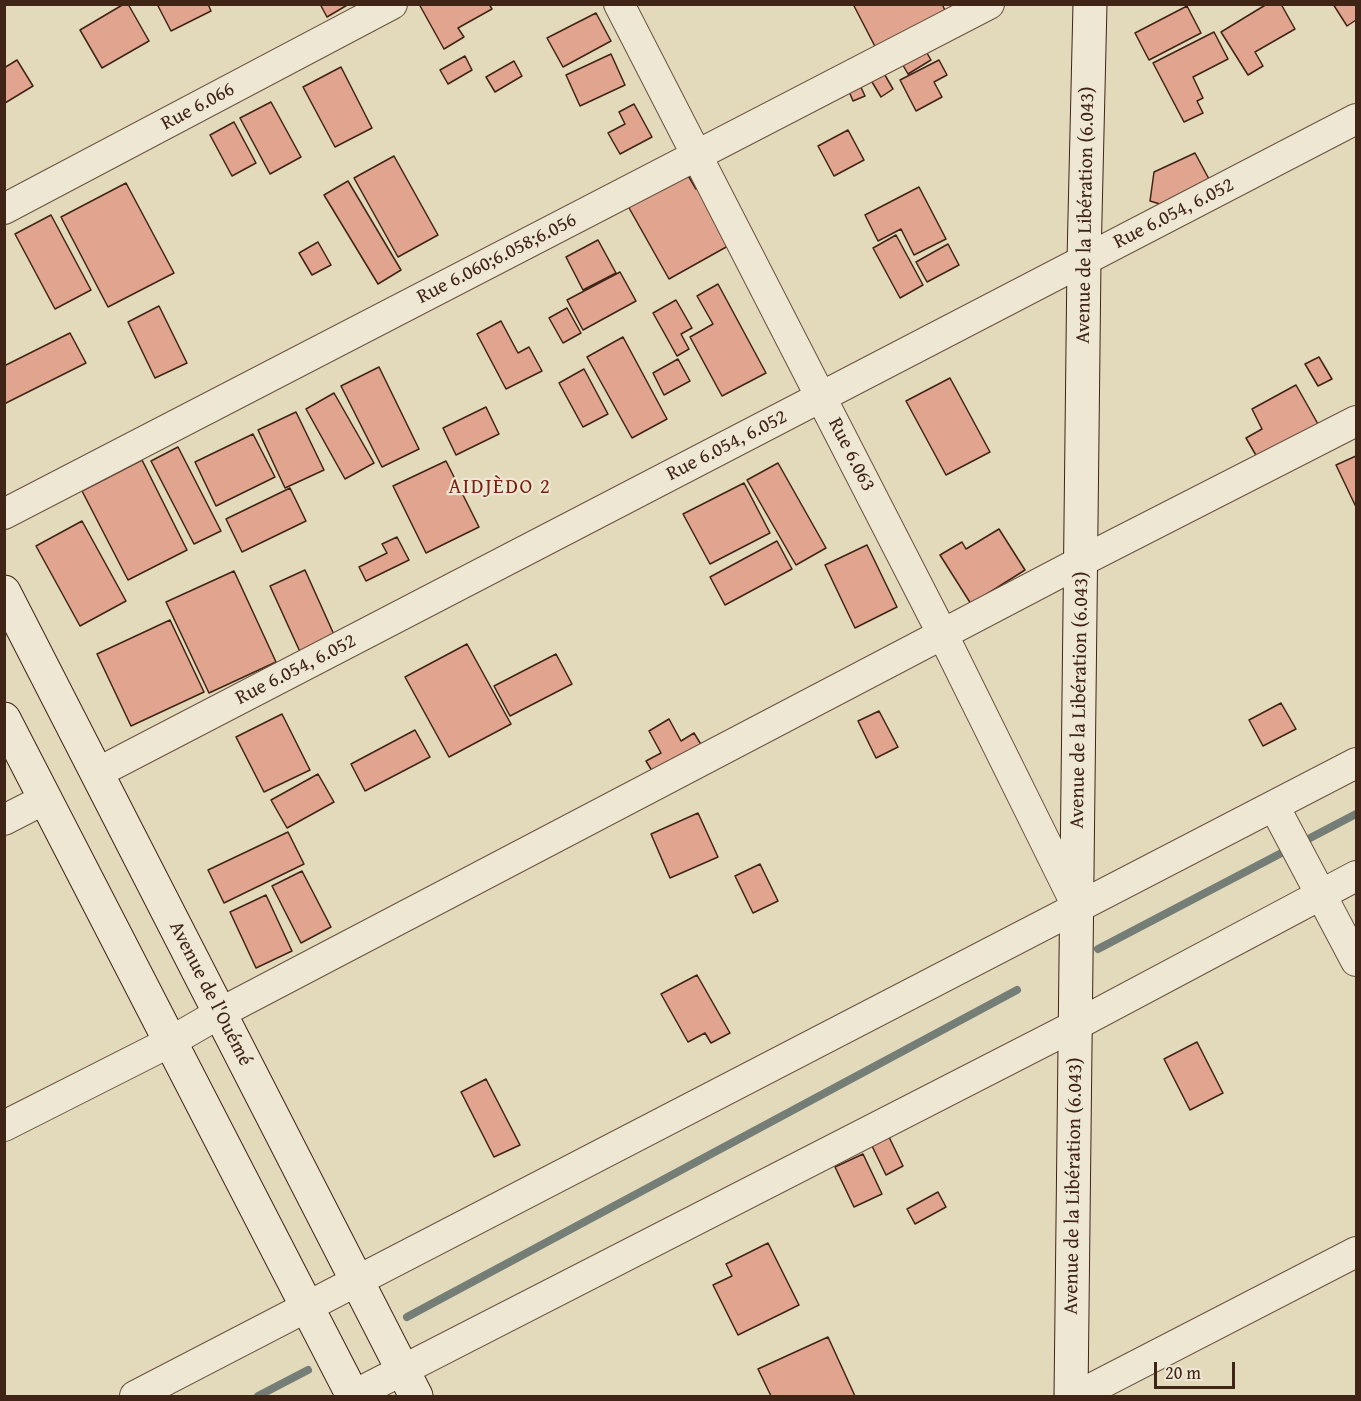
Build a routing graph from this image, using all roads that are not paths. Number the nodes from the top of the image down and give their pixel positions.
1 (392, 4) edge
2 (619, 4) edge
3 (989, 4) edge
4 (1090, 4) edge
5 (1356, 119) edge
6 (697, 156) junction
7 (4, 209) edge
8 (1084, 260) junction
9 (821, 397) junction
10 (1356, 422) edge
11 (4, 514) edge
12 (1082, 561) junction
13 (4, 592) edge
14 (943, 635) junction
15 (4, 719) edge
16 (1356, 763) edge
17 (97, 773) junction
18 (45, 799) junction
19 (1281, 817) junction
20 (4, 820) edge
21 (1356, 876) edge
22 (1321, 894) junction
23 (1078, 908) junction
24 (1356, 961) edge
25 (220, 1013) junction
26 (1076, 1025) junction
27 (170, 1042) junction
28 (4, 1126) edge
29 (1356, 1252) edge
30 (358, 1283) junction
31 (307, 1307) junction
32 (410, 1384) edge
33 (135, 1396) edge
34 (352, 1396) edge
35 (1071, 1396) edge
36 (1077, 1396) edge

1 - 7 street, Rue 6.066
2 - 6 street, Rue 6.063
3 - 6 street, Rue 6.060;6.058;6.056
4 - 8 main road, Avenue de la Libération (6.043)
5 - 8 street, Rue 6.054, 6.052
6 - 9 street, Rue 6.063
6 - 11 street, Rue 6.060;6.058;6.056
8 - 9 street, Rue 6.054, 6.052
8 - 12 main road, Avenue de la Libération (6.043)
9 - 14 street, Rue 6.063
9 - 17 street, Rue 6.054, 6.052
10 - 12 street
12 - 14 street
12 - 23 main road, Avenue de la Libération (6.043)
13 - 17 main road, Avenue de l'Ouémé
14 - 23 street, Rue 6.063
14 - 25 street
15 - 18 main road
16 - 19 street
17 - 25 main road, Avenue de l'Ouémé
18 - 20 street
18 - 27 main road
19 - 22 street
19 - 23 street
21 - 22 street
22 - 24 street
22 - 26 street
23 - 26 main road, Avenue de la Libération (6.043)
23 - 30 street
25 - 27 street
25 - 30 main road, Avenue de l'Ouémé
26 - 32 street
26 - 35 main road, Avenue de la Libération (6.043)
27 - 28 street
27 - 31 main road
29 - 36 street
30 - 31 street
30 - 32 main road, Avenue de l'Ouémé
31 - 33 street
31 - 34 main road
32 - 34 street

